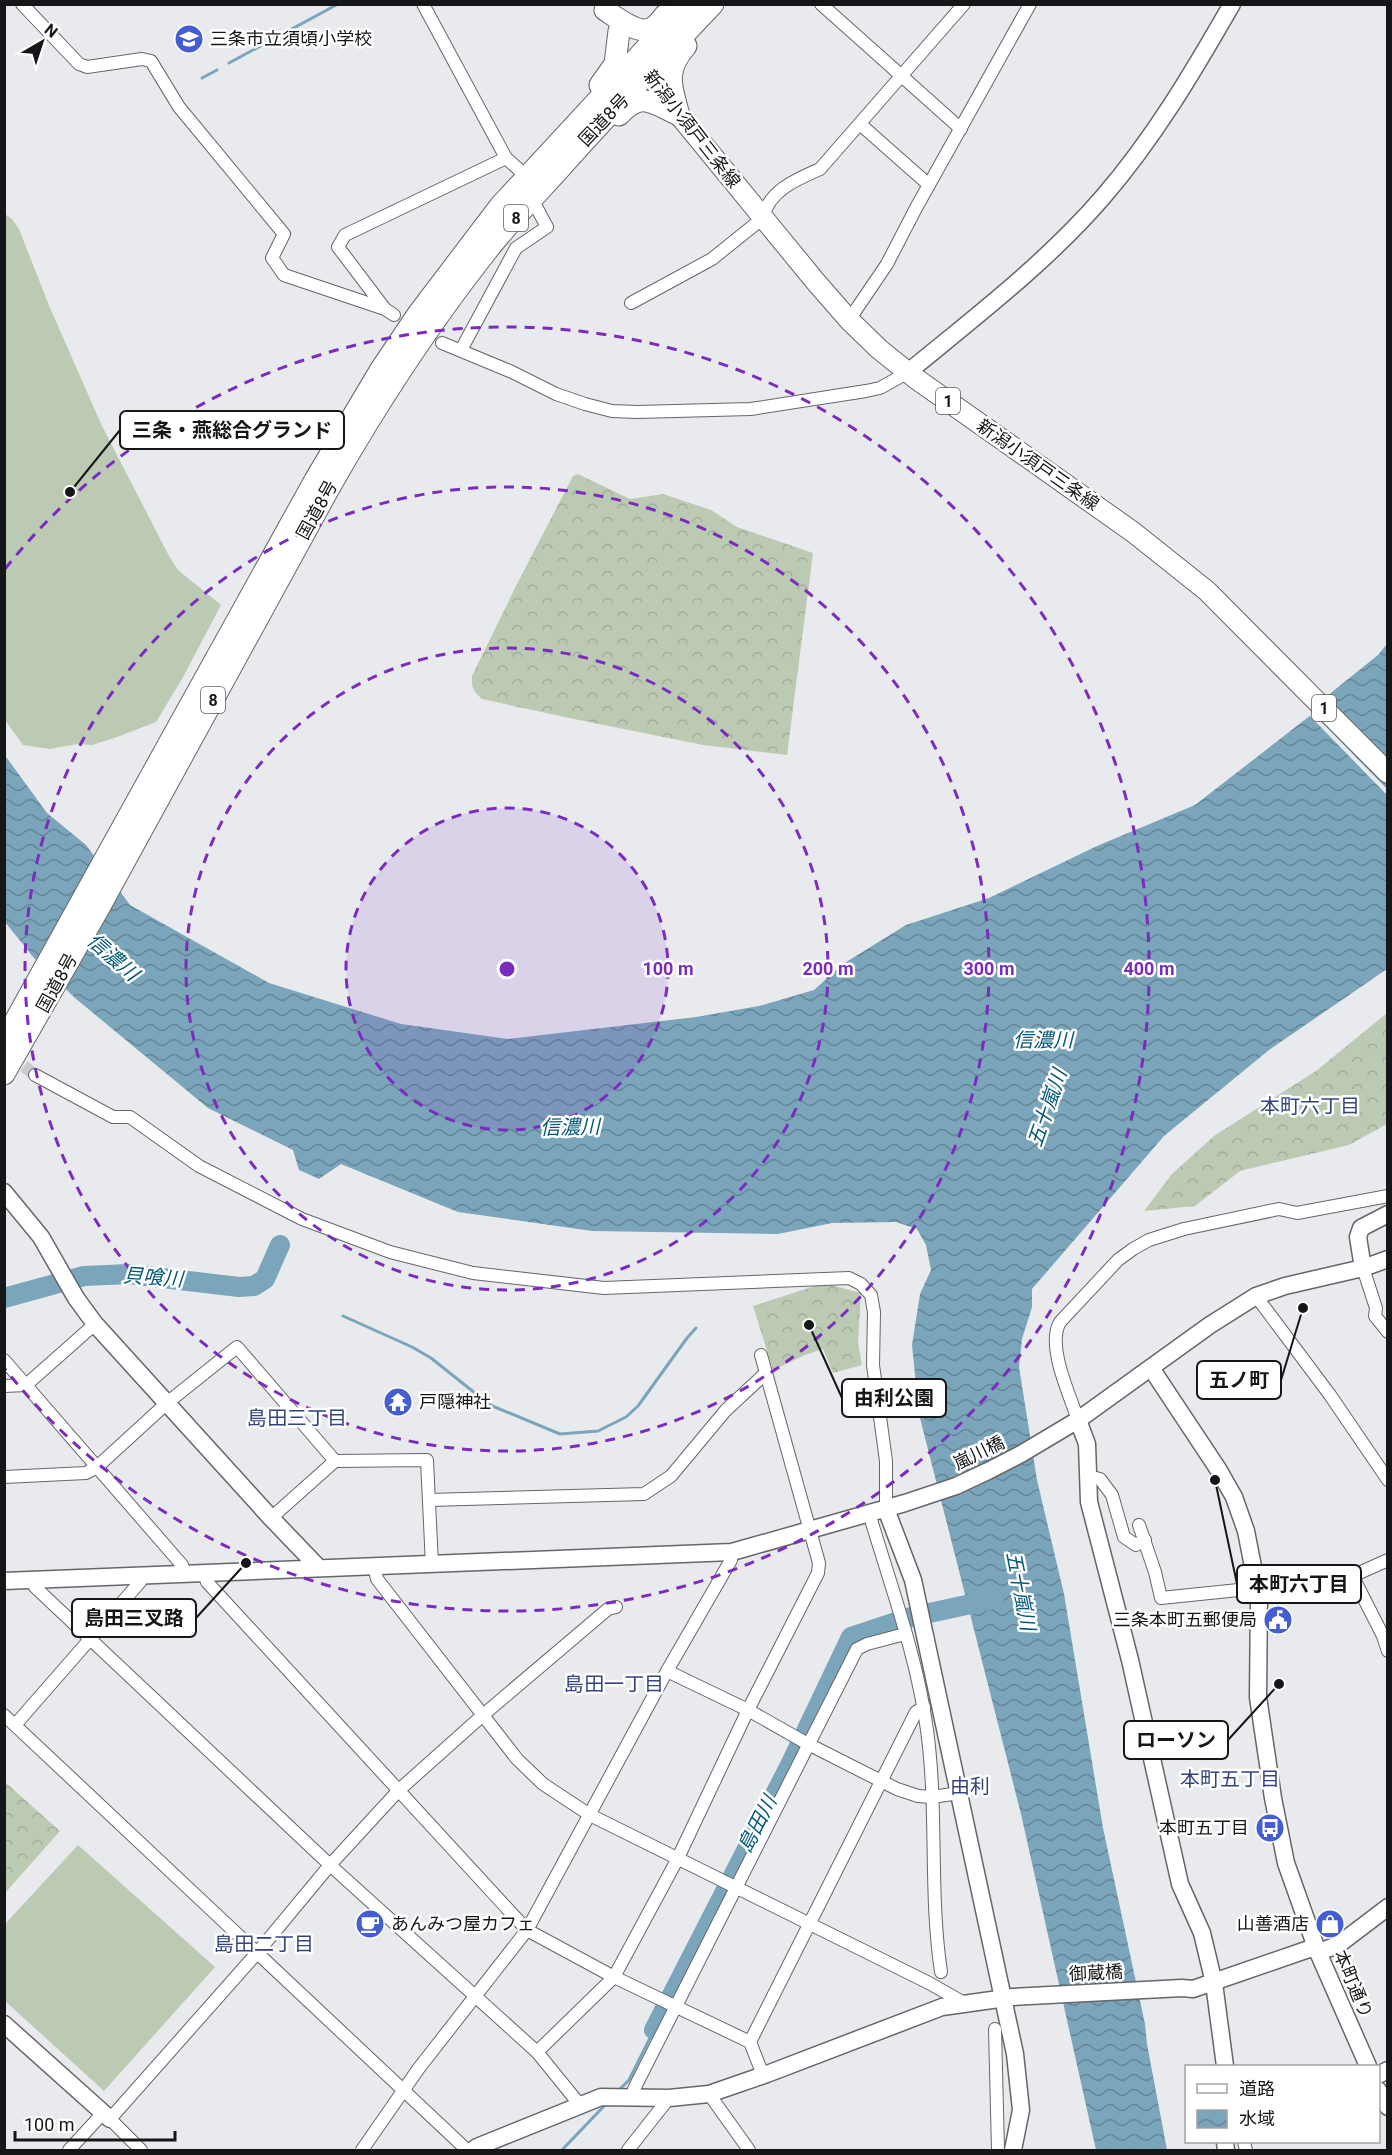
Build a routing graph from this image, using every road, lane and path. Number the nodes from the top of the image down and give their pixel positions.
1 (22, 4) edge
2 (423, 4) edge
3 (675, 4) edge
4 (687, 4) edge
5 (714, 4) edge
6 (821, 4) edge
7 (964, 4) edge
8 (1030, 4) edge
9 (1232, 4) edge
10 (604, 10) dead end
11 (619, 31) dead end
12 (643, 65) junction
13 (902, 77) junction
14 (678, 115) junction
15 (577, 122) junction
16 (860, 124) junction
17 (960, 129) junction
18 (573, 153) junction
19 (506, 158) junction
20 (526, 176) junction
21 (929, 185) junction
22 (532, 199) junction
23 (763, 218) junction
24 (631, 303) dead end
25 (849, 320) junction
26 (442, 343) dead end
27 (461, 350) junction
28 (389, 372) junction
29 (907, 372) junction
30 (1388, 773) edge
31 (26, 1022) junction
32 (4, 1041) edge
33 (4, 1074) edge
34 (35, 1075) tunnel mouth
35 (4, 1192) edge
36 (1388, 1196) edge
37 (1388, 1214) edge
38 (1388, 1259) edge
39 (1363, 1268) junction
40 (1256, 1296) junction
41 (95, 1324) junction
42 (1388, 1332) edge
43 (761, 1355) dead end
44 (4, 1360) edge
45 (1151, 1368) junction
46 (766, 1373) junction
47 (26, 1385) junction
48 (4, 1386) edge
49 (167, 1403) junction
50 (1072, 1423) junction
51 (335, 1461) junction
52 (97, 1467) junction
53 (1088, 1476) junction
54 (4, 1477) edge
55 (1388, 1480) edge
56 (429, 1500) junction
57 (878, 1511) junction
58 (271, 1518) junction
59 (1140, 1525) dead end
60 (809, 1530) junction
61 (1145, 1540) junction
62 (732, 1552) junction
63 (1388, 1560) edge
64 (432, 1565) junction
65 (374, 1566) junction
66 (319, 1568) junction
67 (185, 1573) junction
68 (204, 1573) junction
69 (143, 1574) junction
70 (1353, 1577) junction
71 (33, 1580) junction
72 (4, 1581) edge
73 (1259, 1593) junction
74 (616, 1607) dead end
75 (905, 1634) junction
76 (90, 1639) junction
77 (1388, 1651) edge
78 (667, 1671) junction
79 (924, 1707) junction
80 (748, 1710) junction
81 (4, 1715) edge
82 (483, 1715) junction
83 (15, 1725) junction
84 (808, 1744) junction
85 (882, 1782) junction
86 (399, 1790) junction
87 (960, 1793) junction
88 (931, 1797) junction
89 (590, 1815) junction
90 (677, 1860) junction
91 (330, 1865) junction
92 (734, 1888) junction
93 (1388, 1907) edge
94 (809, 1924) junction
95 (527, 1930) junction
96 (1317, 1950) junction
97 (257, 1953) junction
98 (941, 1972) dead end
99 (614, 1977) junction
100 (1214, 1983) junction
101 (473, 1997) junction
102 (1008, 1998) junction
103 (966, 2004) junction
104 (675, 2006) junction
105 (4, 2024) edge
106 (995, 2030) dead end
107 (750, 2042) junction
108 (537, 2052) junction
109 (1227, 2065) edge
110 (1367, 2065) edge
111 (763, 2075) junction
112 (403, 2091) junction
113 (1380, 2093) edge
114 (709, 2094) junction
115 (636, 2098) junction
116 (669, 2098) junction
117 (580, 2105) junction
118 (1388, 2107) edge
119 (106, 2116) junction
120 (69, 2151) edge
121 (141, 2151) edge
122 (362, 2151) edge
123 (466, 2151) edge
124 (473, 2151) edge
125 (628, 2151) edge
126 (749, 2151) edge
127 (998, 2151) edge
128 (1013, 2151) edge

1 - 19 street
2 - 19 street
3 - 10 highway
4 - 12 highway, 国道8号 / 8
5 - 12 highway, 国道8号 / 8
5 - 14 highway
6 - 13 street
7 - 13 street
8 - 17 street
9 - 29 street
11 - 15 highway
12 - 14 main road, 新潟小須戸三条線 / 1
12 - 15 highway, 国道8号 / 8
12 - 18 highway, 国道8号 / 8
13 - 16 street
13 - 17 street
14 - 18 highway
14 - 23 main road, 新潟小須戸三条線 / 1
15 - 20 highway, 国道8号 / 8
16 - 21 street
16 - 23 street
17 - 21 street
18 - 22 highway, 国道8号 / 8
19 - 20 street
20 - 28 highway, 国道8号 / 8
21 - 25 street
22 - 27 street
22 - 28 highway, 国道8号 / 8
23 - 24 street
23 - 25 main road, 新潟小須戸三条線 / 1
25 - 29 main road, 新潟小須戸三条線 / 1
26 - 27 street
27 - 29 street
28 - 31 highway, 国道8号 / 8
29 - 30 main road, 新潟小須戸三条線 / 1
31 - 32 highway, 国道8号 / 8
31 - 33 highway, 国道8号 / 8
34 - 57 street
35 - 41 street
36 - 50 street
37 - 39 street
38 - 39 street, 嵐川橋
39 - 40 street, 嵐川橋
39 - 42 street
40 - 45 street, 嵐川橋
40 - 55 street
41 - 47 street
41 - 49 street
43 - 46 street
44 - 47 street
45 - 50 street, 嵐川橋
45 - 73 street, 本町通り
46 - 56 street
46 - 60 street
47 - 48 street
47 - 52 street
49 - 51 street
49 - 52 street
49 - 58 street
50 - 53 street
50 - 57 street, 嵐川橋
51 - 56 street
51 - 58 street
52 - 54 street
52 - 67 street
53 - 61 street
53 - 100 street
56 - 64 street
57 - 60 street, 嵐川橋
57 - 75 street
57 - 87 street
58 - 66 street
59 - 61 street
60 - 62 street, 嵐川橋
60 - 80 street
61 - 73 street
62 - 64 street, 嵐川橋
62 - 78 street
63 - 70 street
64 - 65 street, 嵐川橋
65 - 66 street, 嵐川橋
65 - 82 street
66 - 68 street, 嵐川橋
67 - 68 street, 嵐川橋
67 - 69 street, 嵐川橋
68 - 86 street
69 - 71 street, 嵐川橋
69 - 76 street
70 - 73 street
70 - 77 street
71 - 72 street, 嵐川橋
71 - 76 street
73 - 96 street, 本町通り
74 - 82 street
75 - 79 street
75 - 84 street
76 - 83 street
76 - 91 street
78 - 80 street
78 - 89 street
79 - 85 street
79 - 88 street
80 - 84 street
80 - 90 street
81 - 83 street
82 - 86 street
82 - 89 street
83 - 97 street
84 - 85 street
84 - 92 street
85 - 88 street
85 - 94 street
86 - 91 street
86 - 95 street
87 - 88 street
87 - 102 street
88 - 98 street
89 - 90 street
89 - 95 street
90 - 92 street
90 - 99 street
91 - 97 street
91 - 101 street
92 - 94 street
92 - 104 street
93 - 96 street, 御蔵橋
94 - 103 street
94 - 107 street
95 - 99 street
95 - 101 street
96 - 100 street, 御蔵橋
96 - 110 street, 本町通り
97 - 112 street
97 - 119 street
99 - 104 street
99 - 108 street
100 - 102 street, 御蔵橋
100 - 109 street
101 - 108 street
101 - 112 street
102 - 103 street, 御蔵橋
102 - 128 street
103 - 111 street, 御蔵橋
104 - 107 street
104 - 115 street
105 - 119 street
106 - 127 street
107 - 111 street
108 - 117 street
111 - 114 street, 御蔵橋
112 - 122 street
112 - 123 street
113 - 118 street
114 - 116 street, 御蔵橋
114 - 126 street
115 - 116 street, 御蔵橋
115 - 117 street, 御蔵橋
116 - 125 street
117 - 124 street, 御蔵橋
119 - 120 street
119 - 121 street

